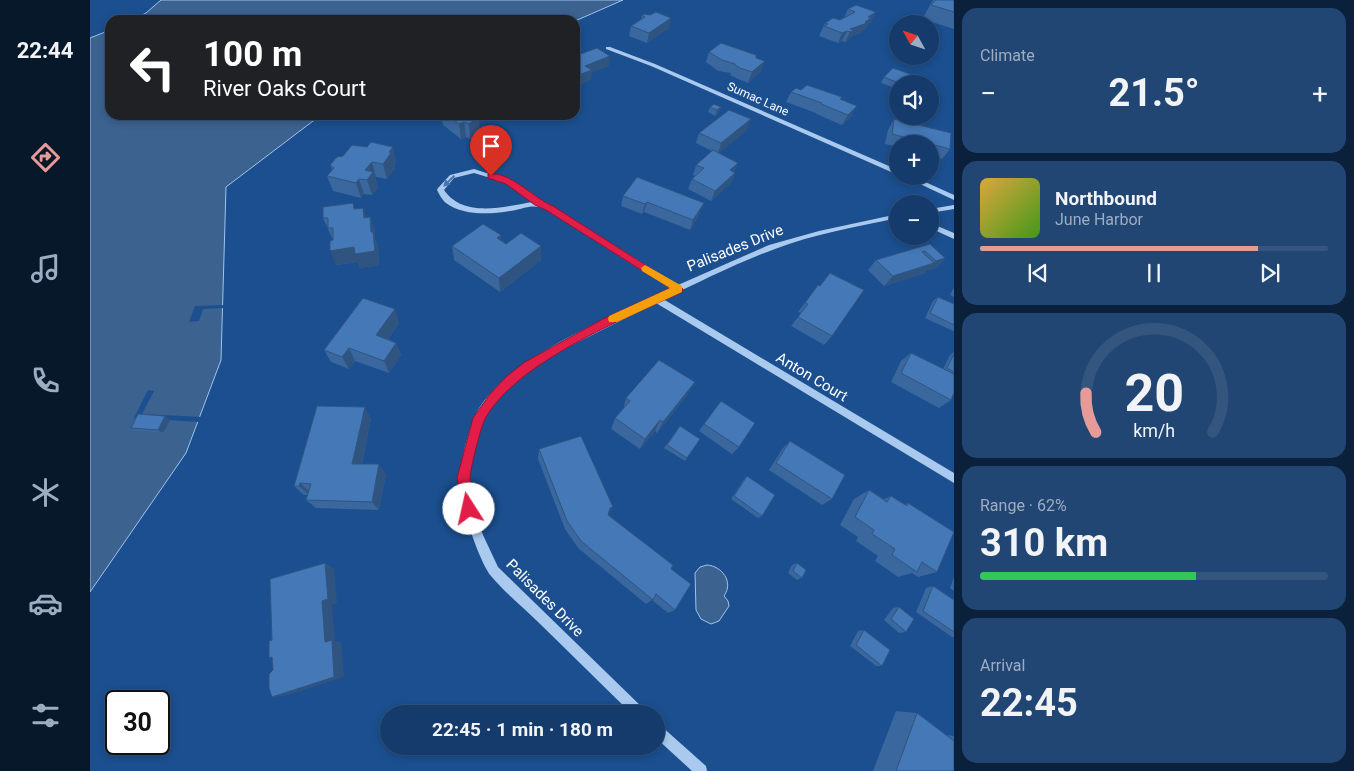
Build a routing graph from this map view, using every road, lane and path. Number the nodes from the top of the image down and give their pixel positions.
1 (608, 48) dead end
2 (889, 169) edge
3 (926, 185) edge
4 (954, 198) edge
5 (538, 203) junction
6 (954, 207) edge
7 (939, 209) edge
8 (889, 218) edge
9 (939, 229) edge
10 (954, 236) edge
11 (678, 289) junction
12 (656, 299) junction
13 (954, 478) edge
14 (632, 705) edge
15 (665, 737) edge
16 (701, 771) edge

1 - 2 street, Sumac Lane
3 - 4 street
5 -> 5 street
5 - 11 street
6 - 7 street
8 - 11 street, Palisades Drive
9 - 10 street
11 - 12 street, Palisades Drive
12 - 13 street, Anton Court
12 - 14 street, Palisades Drive
15 - 16 street

